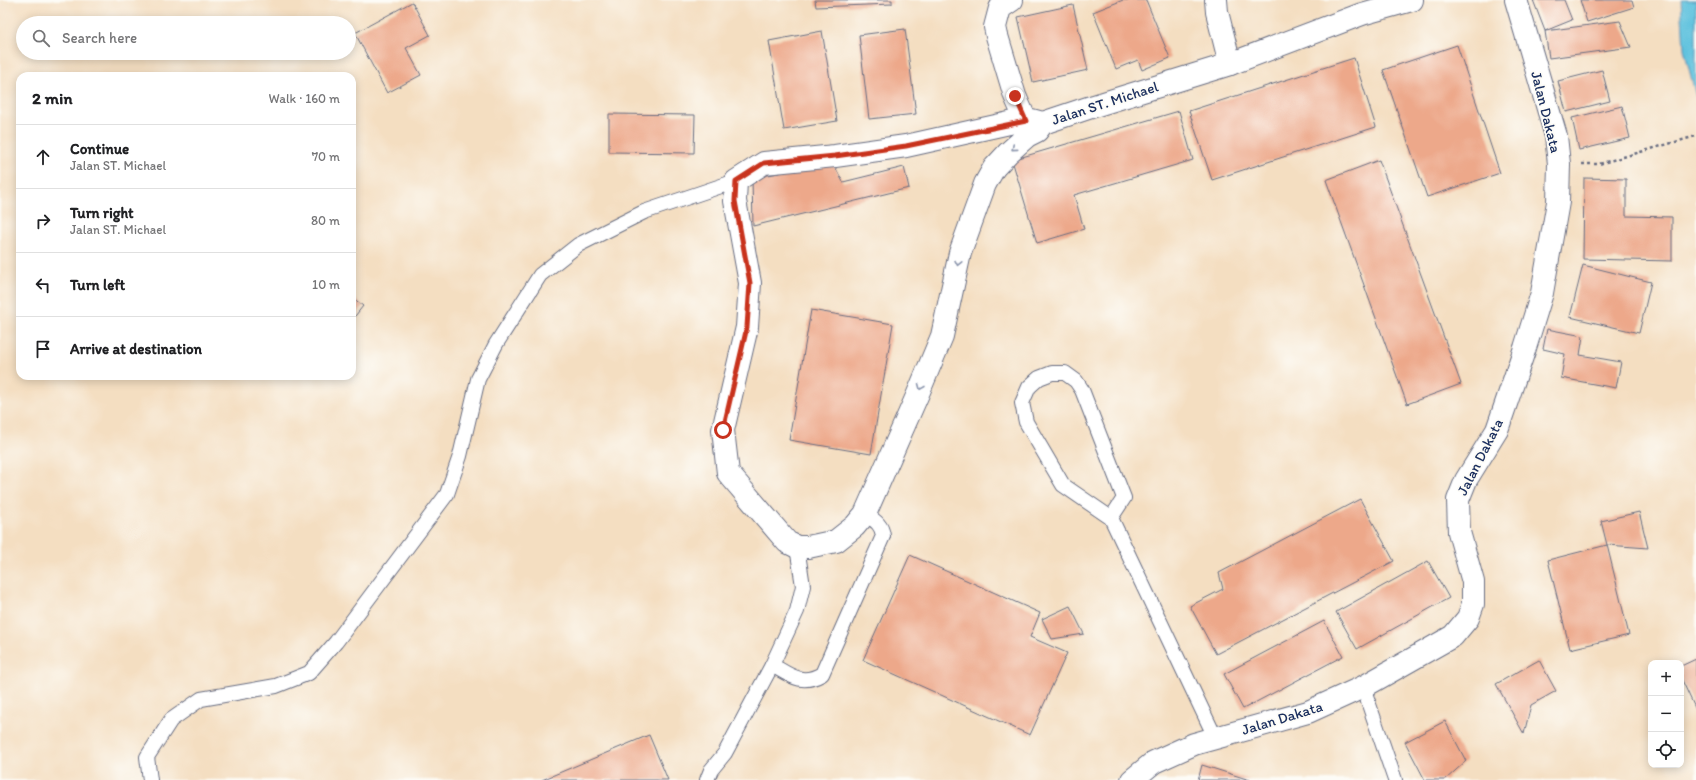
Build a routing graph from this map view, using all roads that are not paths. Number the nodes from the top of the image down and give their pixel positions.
1 (1012, 0) edge
2 (1216, 0) edge
3 (1412, 0) edge
4 (1516, 0) edge
5 (1230, 64) junction
6 (1035, 122) junction
7 (736, 181) junction
8 (865, 514) junction
9 (1111, 518) junction
10 (797, 547) junction
11 (772, 665) junction
12 (1363, 687) junction
13 (1215, 737) junction
14 (150, 780) edge
15 (707, 780) edge
16 (1132, 780) edge
17 (1395, 780) edge

1 - 6 street
2 - 5 street
3 - 5 street, Jalan ST. Michael
4 - 12 street, Jalan Dakata
5 - 6 street, Jalan ST. Michael
6 - 7 street, Jalan ST. Michael
6 -> 8 street
7 - 10 street
7 - 14 lane
8 - 10 street
8 - 11 lane
9 - 9 lane
9 - 13 lane
10 - 11 lane
11 - 15 lane
12 - 13 street, Jalan Dakata
12 - 17 lane
13 - 16 street, Jalan Dakata

